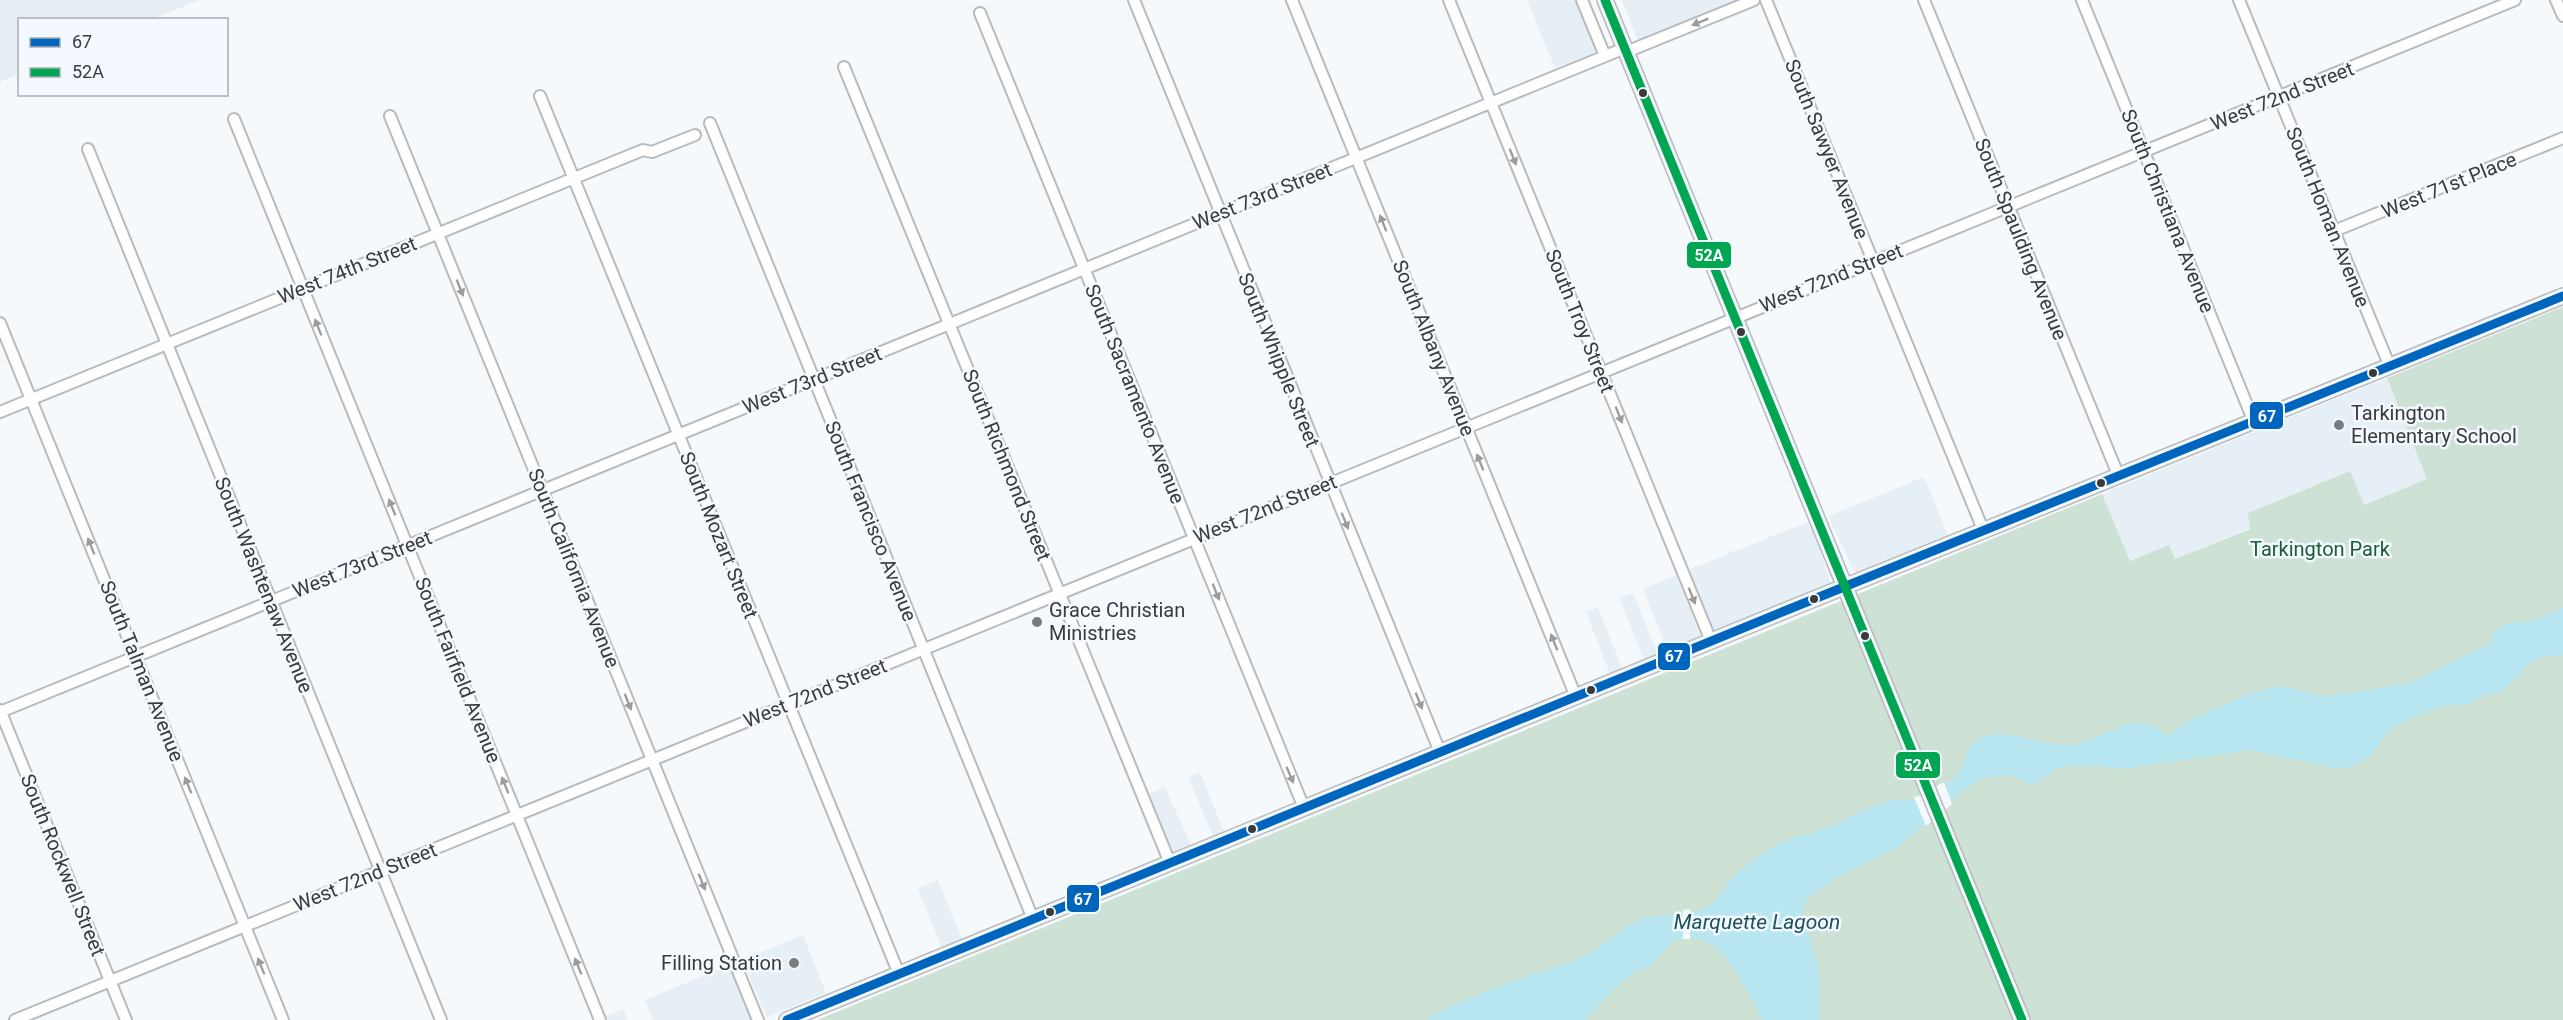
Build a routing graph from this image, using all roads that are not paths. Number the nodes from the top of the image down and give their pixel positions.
1 (1134, 0) edge
2 (1292, 0) edge
3 (1449, 0) edge
4 (1582, 0) edge
5 (1605, 0) edge
6 (1754, 0) edge
7 (1766, 0) edge
8 (1924, 0) edge
9 (2082, 0) edge
10 (2239, 0) edge
11 (2515, 0) edge
12 (2556, 0) edge
13 (980, 13) dead end
14 (2563, 16) edge
15 (1625, 50) junction
16 (1605, 56) junction
17 (844, 68) dead end
18 (540, 96) dead end
19 (2279, 98) junction
20 (1491, 103) junction
21 (390, 116) dead end
22 (234, 119) dead end
23 (710, 123) dead end
24 (695, 135) dead end
25 (2563, 138) edge
26 (88, 149) dead end
27 (2144, 152) junction
28 (1356, 158) junction
29 (573, 178) junction
30 (2008, 207) junction
31 (1220, 214) junction
32 (2334, 231) junction
33 (438, 234) junction
34 (1873, 261) junction
35 (1084, 269) junction
36 (303, 289) junction
37 (2563, 296) edge
38 (1735, 317) junction
39 (0, 323) edge
40 (949, 324) junction
41 (166, 344) junction
42 (2390, 367) junction
43 (1601, 372) junction
44 (813, 380) junction
45 (31, 399) junction
46 (0, 412) edge
47 (2254, 422) junction
48 (1466, 427) junction
49 (678, 435) junction
50 (2119, 477) junction
51 (1329, 483) junction
52 (542, 490) junction
53 (1984, 532) junction
54 (1194, 538) junction
55 (407, 546) junction
56 (1846, 587) junction
57 (1059, 593) junction
58 (271, 602) junction
59 (1711, 641) junction
60 (924, 648) junction
61 (136, 657) junction
62 (1576, 696) junction
63 (788, 704) junction
64 (0, 711) edge
65 (1440, 752) junction
66 (652, 760) junction
67 (1304, 808) junction
68 (517, 815) junction
69 (1170, 863) junction
70 (381, 870) junction
71 (1033, 919) junction
72 (245, 926) junction
73 (899, 974) junction
74 (110, 981) junction
75 (15, 1020) edge
76 (126, 1020) edge
77 (283, 1020) edge
78 (441, 1020) edge
79 (600, 1020) edge
80 (758, 1020) edge
81 (787, 1020) edge
82 (2022, 1020) edge

1 - 31 street, South Whipple Street
2 - 28 street, South Albany Avenue
3 - 20 street, South Troy Street
4 - 16 street
5 - 15 main road
6 -> 15 street, West 73rd Street
7 - 34 street, South Sawyer Avenue
8 - 30 street, South Spaulding Avenue
9 - 27 street, South Christiana Avenue
10 - 19 street, South Homan Avenue
11 - 19 street, West 72nd Street
12 - 14 street
13 - 35 street, South Sacramento Avenue
15 - 16 street, West 73rd Street
15 - 38 main road
16 - 20 street, West 73rd Street
17 - 40 street, South Richmond Street
18 - 29 street, South Mozart Street
19 - 27 street, West 72nd Street
19 - 32 street, South Homan Avenue
20 - 28 street, West 73rd Street
20 -> 43 street, South Troy Street
21 - 33 street, South California Avenue
22 - 36 street, South Fairfield Avenue
23 - 44 street, South Francisco Avenue
24 - 29 street, West 74th Street
25 - 32 street, West 71st Place
26 - 41 street, South Washtenaw Avenue
27 - 30 street, West 72nd Street
27 - 47 street, South Christiana Avenue
28 - 31 street, West 73rd Street
48 -> 28 street, South Albany Avenue
29 - 33 street, West 74th Street
29 - 49 street, South Mozart Street
30 - 34 street, West 72nd Street
30 - 50 street, South Spaulding Avenue
31 - 35 street, West 73rd Street
31 - 51 street, South Whipple Street
32 - 42 street, South Homan Avenue
33 - 36 street, West 74th Street
33 -> 52 street, South California Avenue
34 - 38 street, West 72nd Street
34 - 53 street, South Sawyer Avenue
35 - 40 street, West 73rd Street
35 - 54 street, South Sacramento Avenue
36 - 41 street, West 74th Street
55 -> 36 street, South Fairfield Avenue
37 - 42 main road
38 - 43 street, West 72nd Street
38 - 56 main road
39 - 45 street, South Talman Avenue
40 - 44 street, West 73rd Street
40 - 57 street, South Richmond Street
41 - 45 street, West 74th Street
41 - 58 street, South Washtenaw Avenue
42 - 47 main road
43 - 48 street, West 72nd Street
43 -> 59 street, South Troy Street
44 - 49 street, West 73rd Street
44 - 60 street, South Francisco Avenue
45 - 46 street, West 74th Street
61 -> 45 street, South Talman Avenue
47 - 50 main road
48 - 51 street, West 72nd Street
62 -> 48 street, South Albany Avenue
49 - 52 street, West 73rd Street
49 - 63 street, South Mozart Street
50 - 53 main road
51 - 54 street, West 72nd Street
51 -> 65 street, South Whipple Street
52 - 55 street, West 73rd Street
52 -> 66 street, South California Avenue
53 - 56 main road
54 - 57 street, West 72nd Street
54 -> 67 street, South Sacramento Avenue
55 - 58 street, West 73rd Street
68 -> 55 street, South Fairfield Avenue
56 - 59 main road
56 - 82 main road
57 - 60 street, West 72nd Street
57 - 69 street, South Richmond Street
58 - 61 street, West 73rd Street
58 - 70 street, South Washtenaw Avenue
59 - 62 main road
60 - 63 street, West 72nd Street
60 - 71 street, South Francisco Avenue
61 - 64 street, West 73rd Street
72 -> 61 street, South Talman Avenue
62 - 65 main road
63 - 66 street, West 72nd Street
63 - 73 street, South Mozart Street
64 - 74 street, South Rockwell Street
65 - 67 main road
66 - 68 street, West 72nd Street
66 -> 80 street, South California Avenue
67 - 69 main road
68 - 70 street, West 72nd Street
79 -> 68 street, South Fairfield Avenue
69 - 71 main road
70 - 72 street, West 72nd Street
70 - 78 street, South Washtenaw Avenue
71 - 73 main road
72 - 74 street, West 72nd Street
77 -> 72 street, South Talman Avenue
73 - 81 main road
74 - 75 street, West 72nd Street
74 - 76 street, South Rockwell Street

